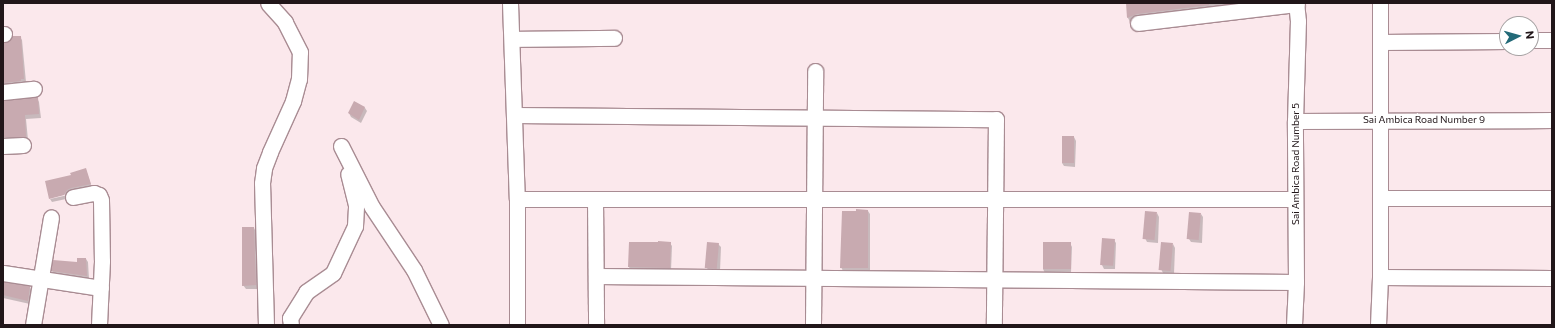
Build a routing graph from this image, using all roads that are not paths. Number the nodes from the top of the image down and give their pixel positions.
1 (268, 3) edge
2 (510, 3) edge
3 (1296, 3) edge
4 (1380, 3) edge
5 (1138, 23) dead end
6 (614, 38) dead end
7 (512, 39) junction
8 (1539, 40) edge
9 (1552, 40) edge
10 (1499, 41) edge
11 (1380, 42) junction
12 (815, 71) dead end
13 (34, 89) dead end
14 (3, 92) edge
15 (514, 115) junction
16 (815, 118) junction
17 (1295, 120) junction
18 (1380, 120) junction
19 (1552, 120) edge
20 (23, 145) dead end
21 (3, 146) edge
22 (74, 197) dead end
23 (1380, 198) junction
24 (1552, 198) edge
25 (517, 199) junction
26 (595, 199) junction
27 (814, 199) junction
28 (996, 199) junction
29 (1295, 199) junction
30 (51, 217) dead end
31 (3, 273) edge
32 (596, 276) junction
33 (1380, 277) junction
34 (813, 278) junction
35 (1552, 278) edge
36 (40, 279) junction
37 (995, 279) junction
38 (1296, 282) junction
39 (101, 288) junction
40 (33, 325) edge
41 (99, 325) edge
42 (266, 325) edge
43 (291, 325) edge
44 (442, 325) edge
45 (517, 325) edge
46 (596, 325) edge
47 (813, 325) edge
48 (994, 325) edge
49 (1294, 325) edge
50 (1378, 325) edge

1 - 42 street
2 - 7 street
3 - 5 street
3 - 17 street, Sai Ambica Road Number 5
4 - 11 street
6 - 7 street
7 - 15 street
8 - 9 street
10 - 11 street
11 - 18 street
12 - 16 street
13 - 14 street
15 - 16 street
15 - 25 street
16 - 27 street
16 - 28 street
17 - 18 street, Sai Ambica Road Number 9
17 - 29 street, Sai Ambica Road Number 5
18 - 19 street, Sai Ambica Road Number 9
18 - 23 street
20 - 21 street
22 - 39 street
23 - 24 street
23 - 33 street
25 - 26 street
25 - 45 street
26 - 27 street
26 - 32 street
27 - 28 street
27 - 34 street
28 - 29 street
28 - 37 street
29 - 38 street, Sai Ambica Road Number 5
30 - 36 street
31 - 36 street
32 - 34 street
32 - 46 street
33 - 35 street
33 - 50 street
34 - 37 street
34 - 47 street
36 - 39 street
36 - 40 street
37 - 38 street
37 - 48 street
38 - 49 street, Sai Ambica Road Number 5
39 - 41 street
43 - 44 street

